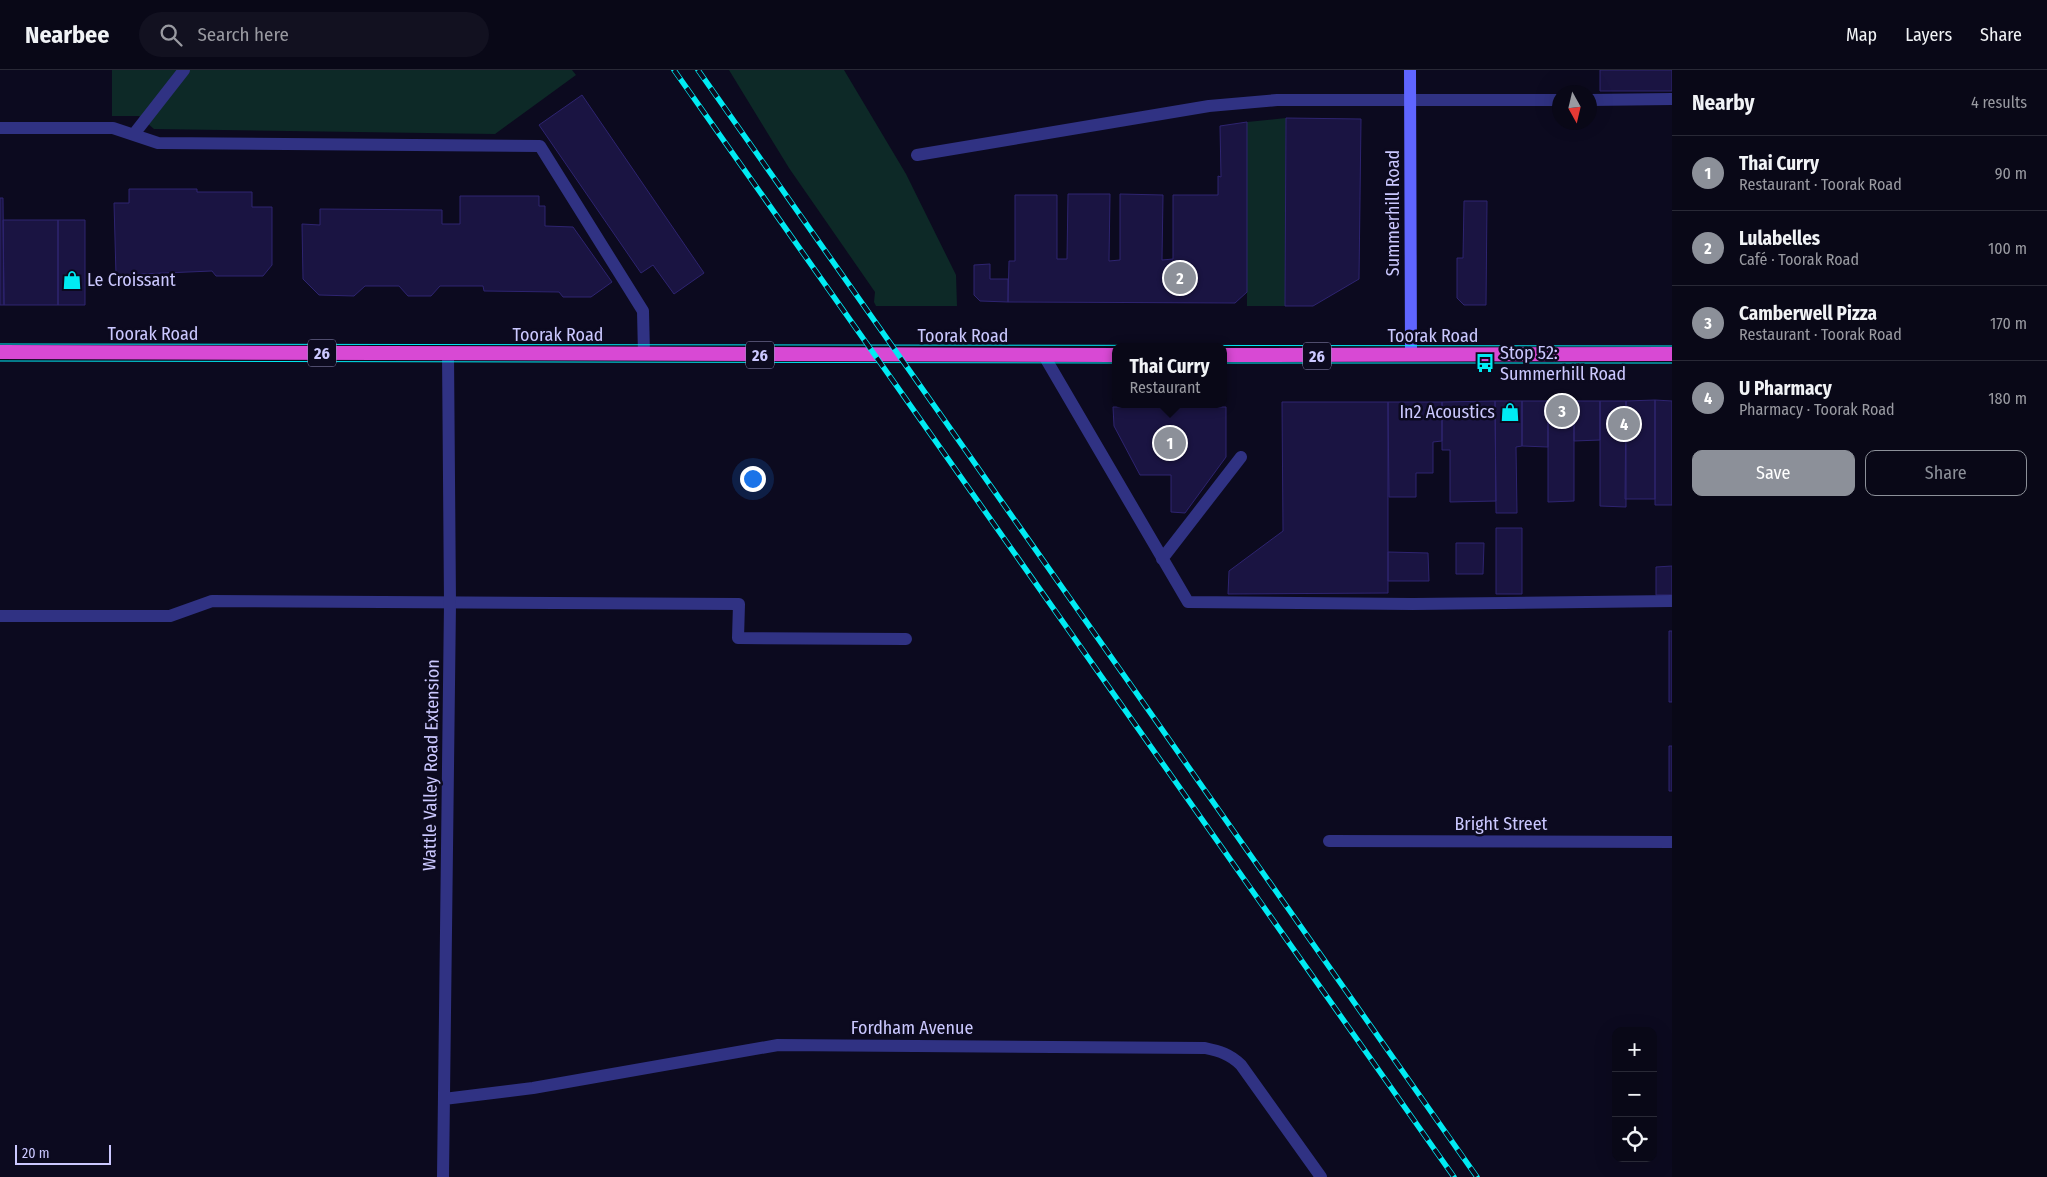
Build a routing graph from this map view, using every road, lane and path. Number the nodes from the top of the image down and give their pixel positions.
1 (184, 70) edge
2 (1410, 70) edge
3 (1672, 99) edge
4 (1410, 100) junction
5 (1552, 100) edge
6 (1597, 100) edge
7 (0, 128) edge
8 (134, 134) junction
9 (918, 155) dead end
10 (0, 352) edge
11 (448, 354) junction
12 (644, 354) junction
13 (1043, 354) junction
14 (1672, 354) edge
15 (1112, 355) edge
16 (1411, 355) junction
17 (1227, 356) edge
18 (1241, 457) dead end
19 (1162, 559) junction
20 (1672, 601) edge
21 (450, 603) junction
22 (0, 616) edge
23 (906, 639) dead end
24 (1329, 841) dead end
25 (1672, 842) edge
26 (444, 1098) junction
27 (443, 1177) edge
28 (1321, 1177) edge

1 - 8 street
2 - 4 main road, Summerhill Road
3 - 6 street
4 - 5 street
4 - 9 street
4 - 16 main road, Summerhill Road
7 - 8 street
8 - 12 street
10 - 11 highway, Toorak Road / 26
11 - 12 highway, Toorak Road / 26
11 - 21 street, Wattle Valley Road Extension
12 - 13 highway, Toorak Road / 26
13 - 15 highway, Toorak Road / 26
13 - 19 street
14 - 16 highway, Toorak Road / 26
16 - 17 highway, Toorak Road / 26
18 - 19 street
19 - 20 street
21 - 22 street
21 - 23 street
21 - 26 street, Wattle Valley Road Extension
24 - 25 street, Bright Street
26 - 27 street, Wattle Valley Road Extension
26 - 28 street, Fordham Avenue

